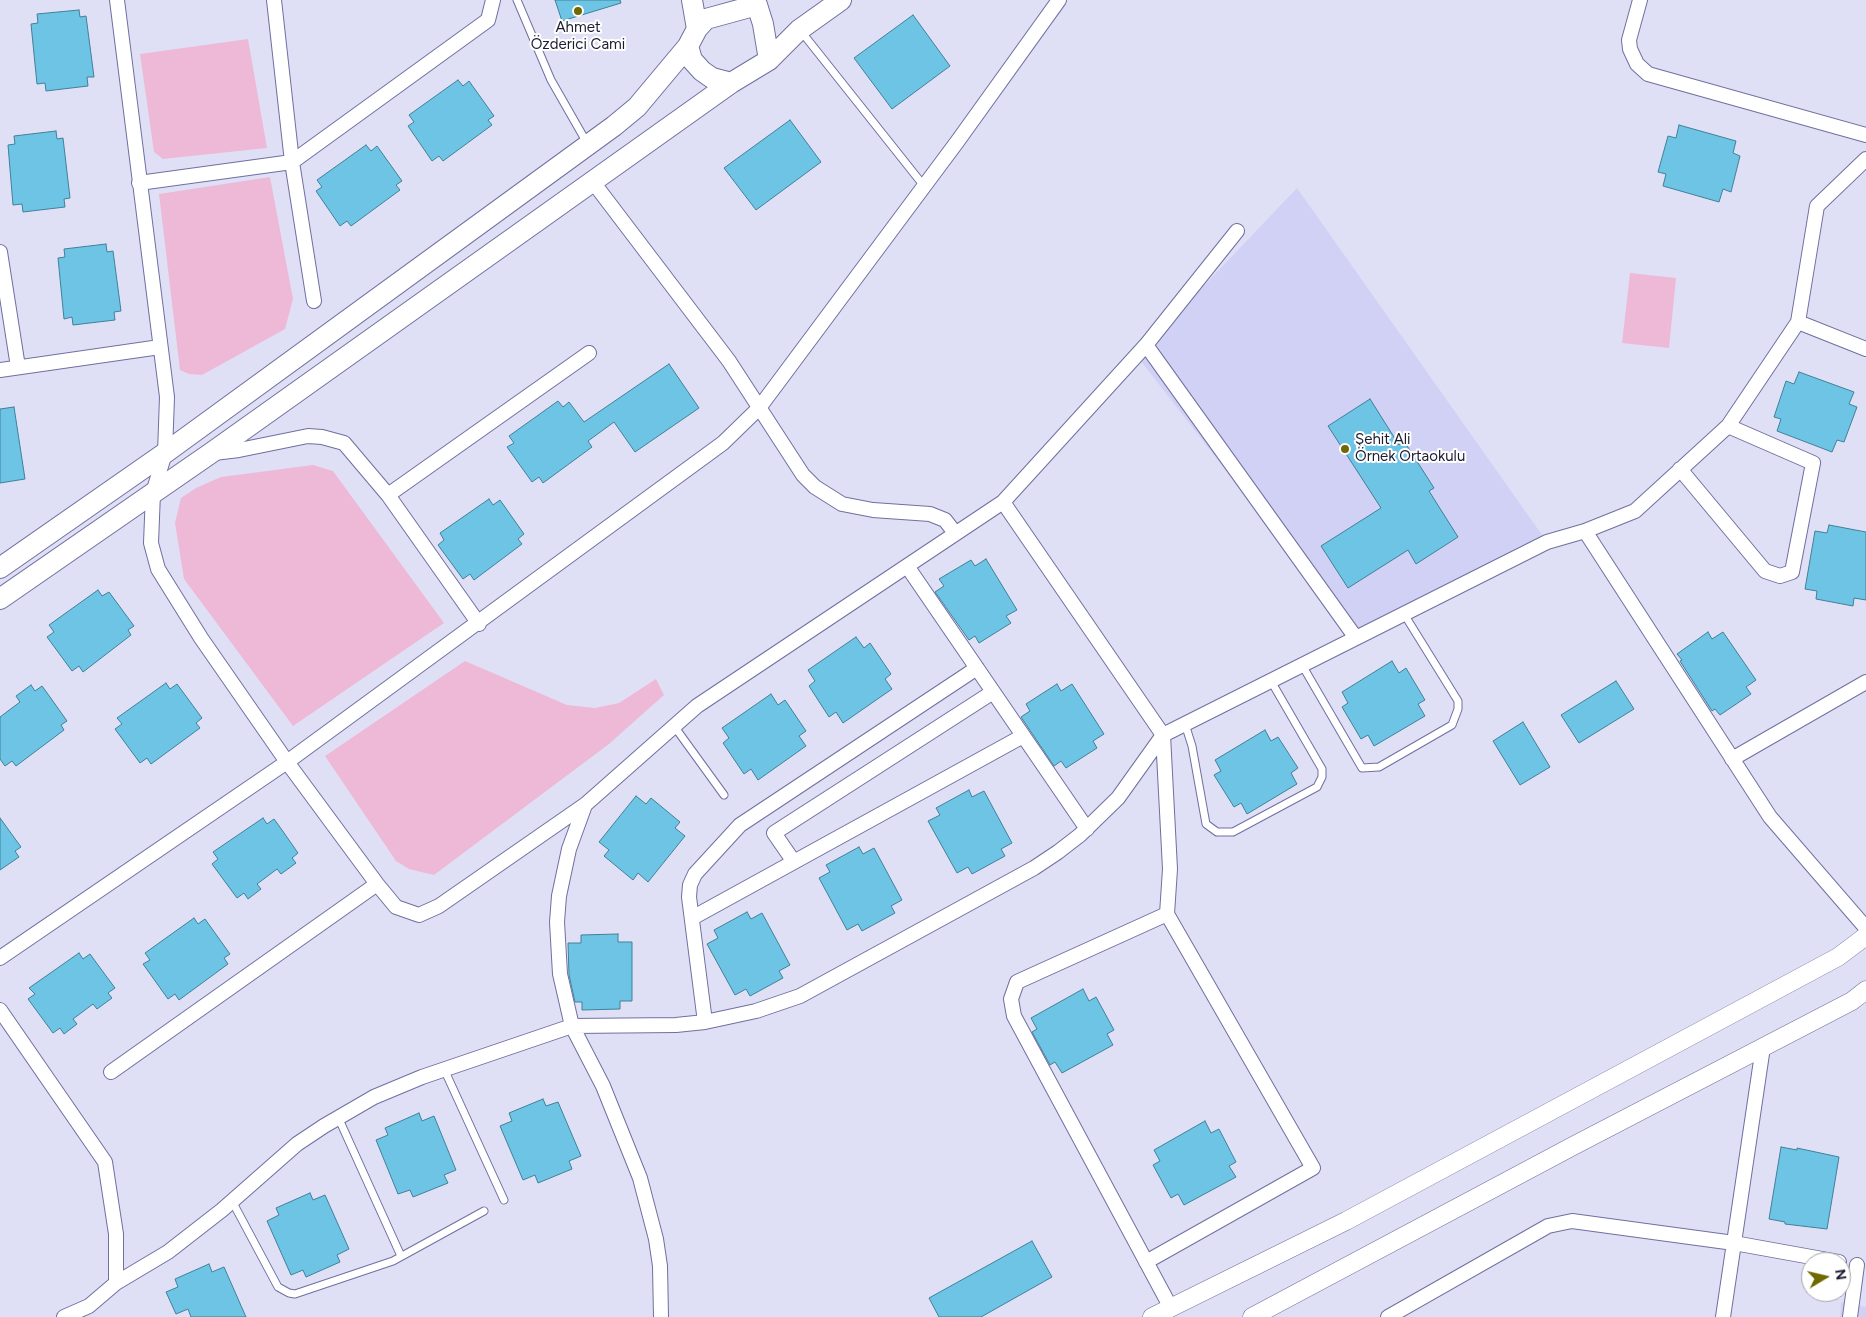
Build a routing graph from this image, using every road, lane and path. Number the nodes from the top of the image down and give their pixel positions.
1 (118, 0) edge
2 (274, 0) edge
3 (494, 0) edge
4 (517, 0) edge
5 (692, 0) edge
6 (842, 0) edge
7 (1059, 0) edge
8 (1640, 0) edge
9 (762, 2) edge
10 (799, 30) junction
11 (692, 37) junction
12 (769, 60) junction
13 (731, 83) junction
14 (1866, 135) edge
15 (589, 144) junction
16 (1866, 159) edge
17 (292, 162) junction
18 (593, 182) junction
19 (139, 183) junction
20 (924, 186) junction
21 (1237, 231) dead end
22 (0, 252) edge
23 (314, 302) dead end
24 (1798, 322) junction
25 (1146, 345) junction
26 (160, 347) junction
27 (1866, 349) edge
28 (588, 353) dead end
29 (18, 367) junction
30 (0, 370) edge
31 (759, 408) junction
32 (1728, 426) junction
33 (165, 453) junction
34 (211, 453) junction
35 (1680, 469) junction
36 (153, 493) junction
37 (388, 495) junction
38 (1003, 502) junction
39 (1585, 531) junction
40 (955, 533) junction
41 (907, 566) junction
42 (0, 568) edge
43 (0, 599) edge
44 (1404, 614) junction
45 (479, 624) junction
46 (1356, 638) junction
47 (1302, 665) junction
48 (977, 668) junction
49 (1271, 680) junction
50 (1866, 682) edge
51 (993, 692) junction
52 (1185, 724) junction
53 (674, 726) junction
54 (1164, 735) junction
55 (1023, 736) junction
56 (1732, 759) junction
57 (287, 762) junction
58 (724, 795) dead end
59 (586, 804) junction
60 (1086, 829) junction
61 (794, 862) junction
62 (377, 884) junction
63 (1168, 914) junction
64 (692, 918) junction
65 (1866, 928) edge
66 (1866, 936) edge
67 (1866, 950) edge
68 (1838, 957) junction
69 (0, 958) edge
70 (1861, 996) edge
71 (0, 1010) edge
72 (705, 1022) junction
73 (572, 1026) junction
74 (1763, 1047) junction
75 (444, 1069) junction
76 (111, 1072) dead end
77 (338, 1117) junction
78 (232, 1200) junction
79 (504, 1200) dead end
80 (484, 1211) dead end
81 (1734, 1243) junction
82 (1801, 1255) edge
83 (402, 1256) junction
84 (1146, 1262) junction
85 (1862, 1266) edge
86 (116, 1283) junction
87 (1171, 1308) junction
88 (90, 1312) edge
89 (64, 1317) edge
90 (661, 1317) edge
91 (1152, 1317) edge
92 (1252, 1317) edge
93 (1388, 1317) edge
94 (1724, 1317) edge
95 (1850, 1317) edge

1 - 19 street
2 - 17 street
3 - 17 street
4 - 15 lane
5 - 11 main road
6 - 10 main road
7 - 20 street
8 - 14 street
9 - 11 main road
9 - 12 main road
10 - 12 main road
10 - 20 lane
11 - 13 main road
11 - 15 main road
12 - 13 main road
13 - 18 main road
15 - 33 main road
16 - 24 street
17 - 19 street
17 - 23 street
18 - 31 street
18 - 34 main road
19 - 26 street
20 - 31 street
21 - 25 street
22 - 29 street
24 - 27 street
24 - 32 street
25 - 38 street
25 - 46 street
26 - 29 street
26 - 33 street
28 - 37 street
29 - 30 street
31 - 40 street
31 - 45 street
32 - 35 street
32 - 35 street
33 - 36 street
33 - 42 main road
34 - 36 main road
34 - 37 street
35 - 39 street
36 - 43 main road
36 - 57 street
37 - 45 street
38 - 40 street
38 - 54 street
39 - 44 street
39 - 56 street
40 - 41 street
41 - 48 street
41 - 53 street
44 - 46 street
44 - 47 lane
45 - 57 street
46 - 47 street
47 - 49 street
48 - 51 street
48 - 64 street
49 - 52 street
49 - 52 lane
50 - 56 street
51 - 55 street
51 - 61 street
52 - 54 street
53 - 58 lane
53 - 59 street
54 - 60 street
54 - 63 street
55 - 60 street
55 - 61 street
56 - 65 street
57 - 62 street
57 - 69 street
59 - 62 street
59 - 73 street
60 - 72 street
61 - 64 street
62 - 76 street
63 - 84 street
63 - 84 street
64 - 72 street
66 - 68 street
67 - 68 street
68 - 87 street
70 - 74 street
71 - 86 street
72 - 73 street
73 - 75 street
73 - 90 street
74 - 81 street
74 - 92 street
75 - 77 street
75 - 79 lane
77 - 78 street
77 - 83 lane
78 - 83 lane
78 - 86 street
80 - 83 lane
81 - 82 street
81 - 93 street
81 - 94 street
84 - 87 street
85 - 95 street
86 - 88 street
87 - 91 street
88 - 89 street

